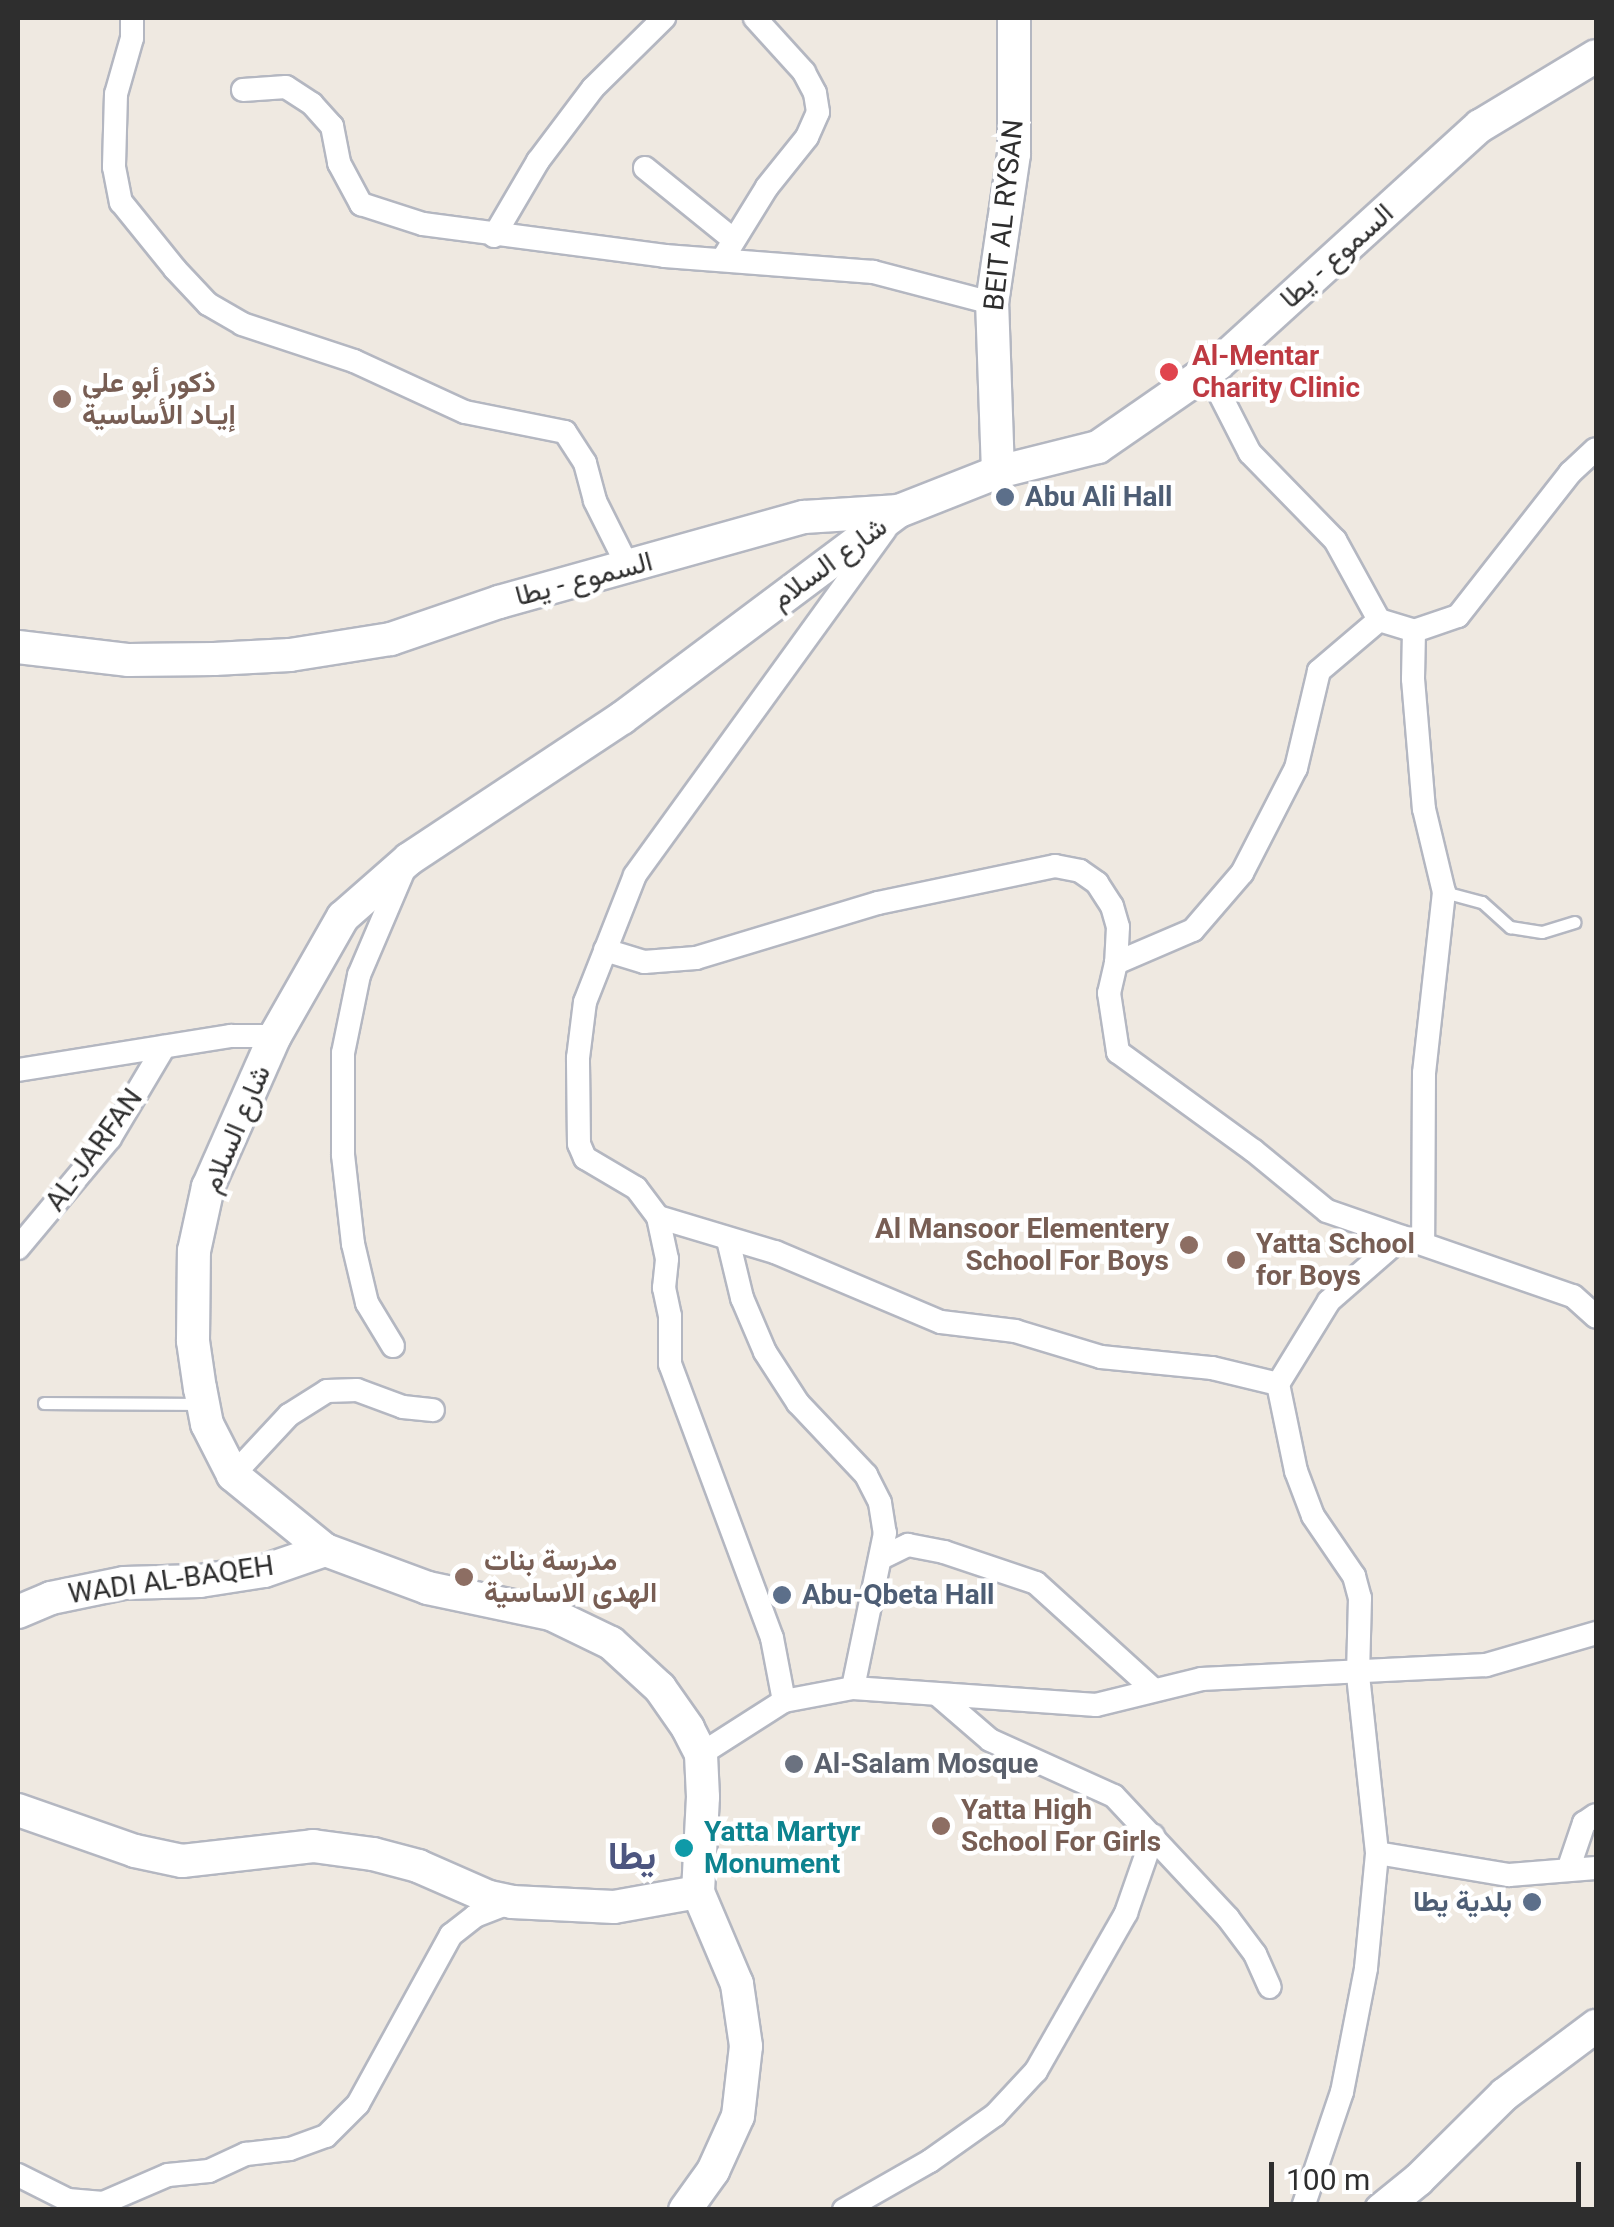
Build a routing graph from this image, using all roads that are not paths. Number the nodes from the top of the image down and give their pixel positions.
1 (132, 18) edge
2 (664, 18) edge
3 (754, 18) edge
4 (1014, 18) edge
5 (1596, 56) edge
6 (242, 90) dead end
7 (645, 168) dead end
8 (494, 236) junction
9 (728, 250) junction
10 (992, 303) junction
11 (1208, 371) junction
12 (1596, 449) edge
13 (998, 472) junction
14 (899, 512) junction
15 (628, 566) junction
16 (499, 602) junction
17 (1379, 620) junction
18 (18, 626) edge
19 (1414, 631) junction
20 (18, 647) edge
21 (408, 859) junction
22 (1444, 892) junction
23 (1574, 922) dead end
24 (606, 950) junction
25 (1116, 962) junction
26 (275, 1036) junction
27 (164, 1047) junction
28 (18, 1070) edge
29 (658, 1217) junction
30 (1412, 1239) junction
31 (728, 1240) junction
32 (18, 1248) edge
33 (1596, 1317) edge
34 (393, 1346) dead end
35 (1278, 1384) junction
36 (44, 1403) dead end
37 (203, 1404) junction
38 (433, 1410) dead end
39 (233, 1475) junction
40 (325, 1550) junction
41 (881, 1558) junction
42 (18, 1612) edge
43 (1596, 1634) edge
44 (1358, 1675) junction
45 (852, 1688) junction
46 (1152, 1689) junction
47 (939, 1696) junction
48 (784, 1701) junction
49 (700, 1754) junction
50 (18, 1810) edge
51 (1596, 1814) edge
52 (1153, 1836) junction
53 (1378, 1852) junction
54 (1596, 1868) edge
55 (1568, 1870) junction
56 (698, 1892) junction
57 (512, 1902) junction
58 (1270, 1987) dead end
59 (1592, 2036) edge
60 (18, 2175) edge
61 (684, 2210) edge
62 (844, 2210) edge
63 (1302, 2210) edge
64 (1381, 2210) edge

1 - 15 street
2 - 8 street
3 - 9 street
4 - 10 main road, BEIT AL RYSAN
5 - 11 main road, السموع - يطا
6 - 8 street
7 - 9 street
8 - 9 street
9 - 10 street
10 - 13 main road, BEIT AL RYSAN
11 - 13 main road, السموع - يطا
11 - 17 street
12 - 19 street
13 - 14 main road, السموع - يطا
14 - 15 main road, السموع - يطا
14 - 21 main road, شارع السلام
14 - 24 street
15 - 16 main road, السموع - يطا
16 - 18 main road, السموع - يطا
16 - 20 main road, السموع - يطا
17 - 19 street
17 - 25 street
19 - 22 street
21 - 26 main road, شارع السلام
21 - 34 street
22 - 23 lane
22 - 30 street
24 - 25 street
24 - 29 street
25 - 30 street
26 - 27 street
26 - 37 main road, شارع السلام
27 - 28 street
27 - 32 street, AL-JARFAN
29 - 31 street
29 - 48 street
30 - 33 street
30 - 35 street
31 - 35 street
31 - 41 street
35 - 44 street
36 - 37 lane
37 - 39 main road, شارع السلام
38 - 39 street
39 - 40 main road, شارع السلام
40 - 42 main road, WADI AL-BAQEH
40 - 49 main road, شارع السلام
41 - 45 street
41 - 46 street
43 - 44 street
44 - 46 street
44 - 53 street
45 - 47 street
45 - 48 street
46 - 47 street
47 - 52 street
48 - 49 street
49 - 56 main road
50 - 57 main road
51 - 55 street
52 - 58 street
52 - 62 street
53 - 55 street
53 - 63 street
54 - 55 street
56 - 57 main road
56 - 61 main road
57 - 60 street
59 - 64 main road

